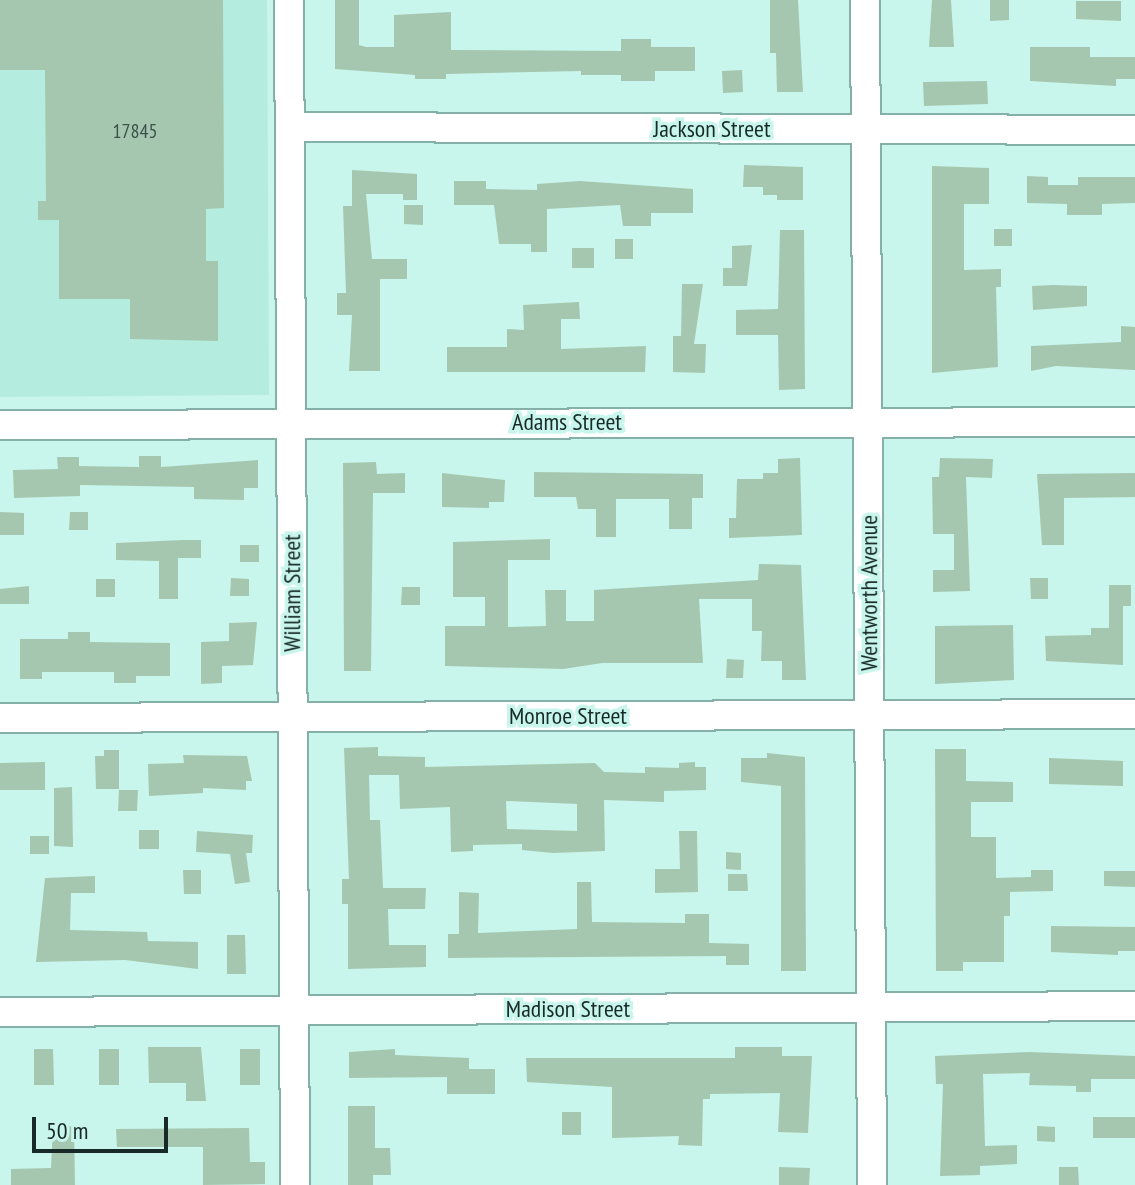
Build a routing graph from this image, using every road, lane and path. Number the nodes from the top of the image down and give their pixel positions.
1 (289, 0) edge
2 (865, 0) edge
3 (290, 127) junction
4 (866, 130) junction
5 (1135, 130) edge
6 (291, 421) junction
7 (1135, 422) edge
8 (868, 424) junction
9 (0, 425) edge
10 (1135, 714) edge
11 (293, 716) junction
12 (869, 716) junction
13 (0, 718) edge
14 (1135, 1006) edge
15 (871, 1008) junction
16 (294, 1011) junction
17 (0, 1012) edge
18 (295, 1185) edge
19 (872, 1185) edge

1 - 3 street, William Street
2 - 4 street, Wentworth Avenue
3 - 4 street, Jackson Street
3 - 6 street, William Street
4 - 5 street, Jackson Street
4 - 8 street, Wentworth Avenue
6 - 8 street, Adams Street
6 - 9 street, Adams Street
6 - 11 street, William Street
7 - 8 street, Adams Street
8 - 12 street, Wentworth Avenue
10 - 12 street, Monroe Street
11 - 12 street, Monroe Street
11 - 13 street, Monroe Street
11 - 16 street, William Street
12 - 15 street, Wentworth Avenue
14 - 15 street, Madison Street
15 - 16 street, Madison Street
15 - 19 street, Wentworth Avenue
16 - 17 street, Madison Street
16 - 18 street, William Street

